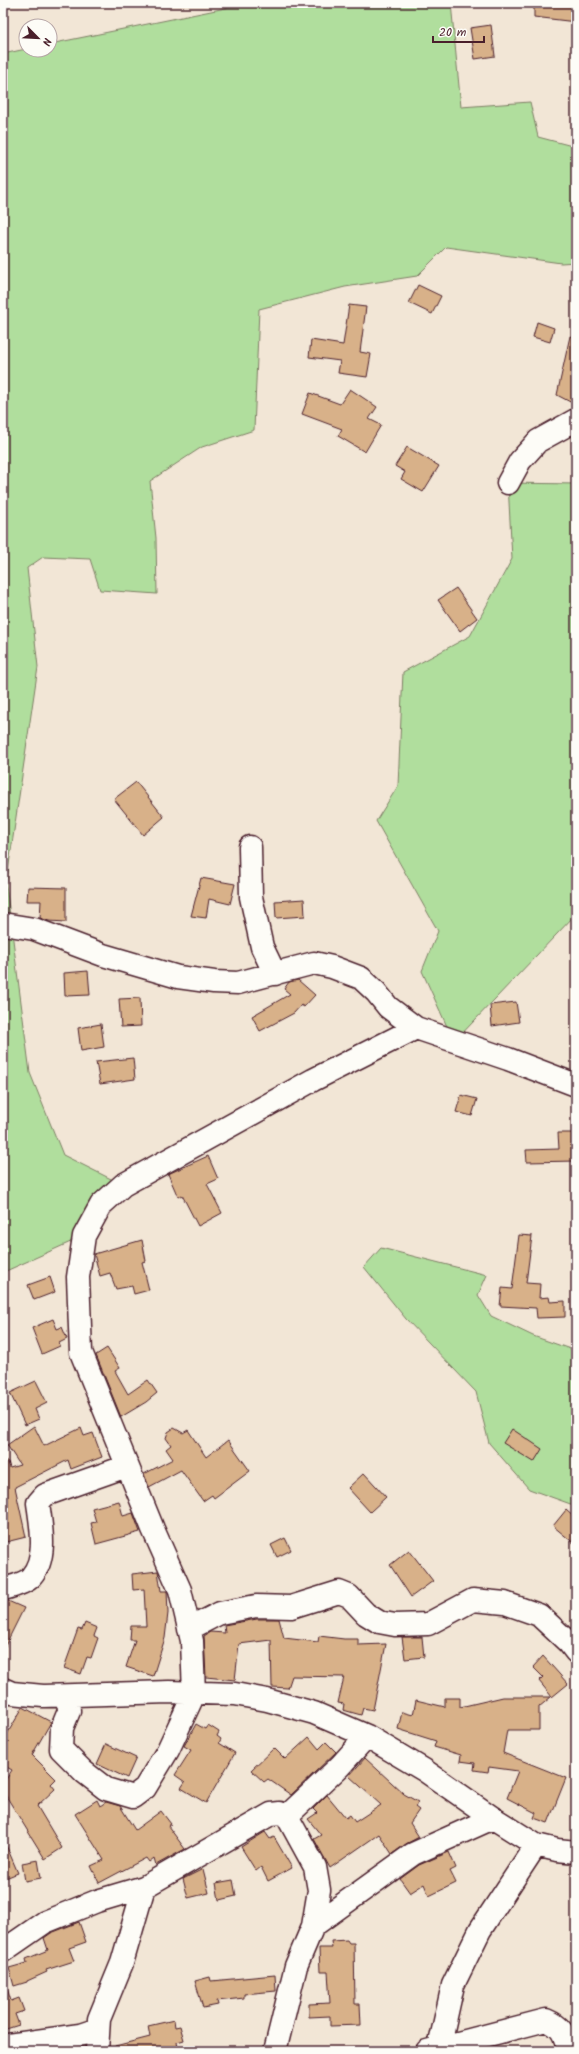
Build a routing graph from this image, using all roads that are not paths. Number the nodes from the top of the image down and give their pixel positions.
1 (576, 420) edge
2 (508, 483) dead end
3 (250, 847) dead end
4 (3, 924) edge
5 (275, 974) junction
6 (416, 1028) junction
7 (576, 1085) edge
8 (127, 1466) junction
9 (3, 1589) edge
10 (189, 1629) junction
11 (576, 1652) edge
12 (3, 1689) edge
13 (194, 1694) junction
14 (68, 1696) junction
15 (367, 1736) junction
16 (287, 1816) junction
17 (493, 1818) junction
18 (536, 1845) junction
19 (576, 1852) edge
20 (144, 1887) junction
21 (313, 1926) junction
22 (3, 1951) edge
23 (567, 2024) edge
24 (98, 2029) junction
25 (5, 2044) edge
26 (433, 2050) edge
27 (97, 2051) edge
28 (275, 2051) edge
29 (569, 2051) edge

1 - 2 street
3 - 5 street
4 - 5 street
5 - 6 street
6 - 7 street
6 - 8 street
8 - 9 street
8 - 10 street
10 - 11 street
10 - 13 street
12 - 14 street
13 - 14 street
13 - 14 street
13 - 15 street
15 - 16 street
15 - 17 street
16 - 20 street
16 - 21 street
17 - 18 street
17 - 21 street
18 - 19 street
18 - 26 street
20 - 22 street
20 - 24 street
21 - 28 street
23 - 26 street
23 - 29 street
24 - 25 street
24 - 27 street

